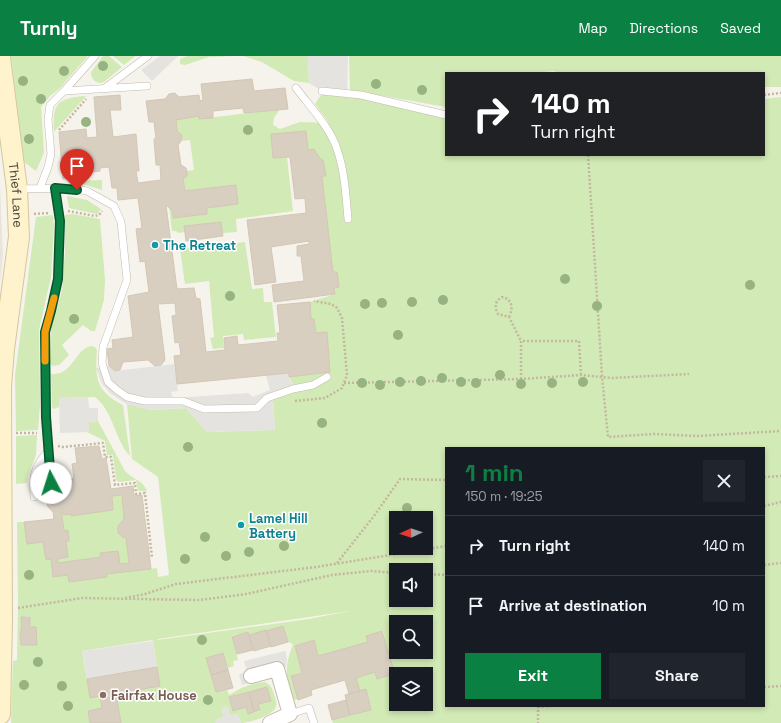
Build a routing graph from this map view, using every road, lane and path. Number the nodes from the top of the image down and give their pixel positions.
1 (95, 56) edge
2 (148, 56) edge
3 (0, 58) edge
4 (147, 86) dead end
5 (296, 88) dead end
6 (96, 89) junction
7 (104, 89) junction
8 (64, 91) junction
9 (322, 91) dead end
10 (2, 92) edge
11 (781, 93) edge
12 (765, 95) edge
13 (445, 115) edge
14 (51, 140) junction
15 (588, 156) edge
16 (40, 188) junction
17 (55, 188) junction
18 (17, 189) junction
19 (107, 202) junction
20 (59, 212) junction
21 (29, 214) dead end
22 (348, 219) dead end
23 (314, 302) dead end
24 (509, 317) junction
25 (521, 341) junction
26 (689, 374) dead end
27 (581, 375) junction
28 (602, 376) junction
29 (327, 377) dead end
30 (521, 379) junction
31 (344, 383) junction
32 (268, 398) junction
33 (781, 431) edge
34 (47, 433) junction
35 (1, 434) edge
36 (48, 451) junction
37 (1, 461) edge
38 (781, 476) edge
39 (765, 477) edge
40 (445, 480) edge
41 (51, 483) dead end
42 (34, 497) dead end
43 (781, 502) edge
44 (765, 506) edge
45 (445, 546) edge
46 (152, 558) dead end
47 (781, 563) edge
48 (337, 564) junction
49 (765, 565) edge
50 (389, 572) edge
51 (433, 575) edge
52 (445, 576) edge
53 (118, 599) junction
54 (2, 610) junction
55 (251, 676) dead end
56 (781, 686) edge
57 (765, 688) edge
58 (538, 707) edge
59 (0, 714) edge
60 (290, 714) junction
61 (270, 723) edge
62 (314, 723) edge
63 (538, 723) edge

1 - 8 lane
2 - 7 lane
3 - 10 street, Thief Lane
4 - 7 lane
5 - 22 lane
6 - 7 lane
6 - 8 lane
6 - 14 path
8 - 14 lane
9 - 13 lane
10 - 18 street, Thief Lane
11 - 12 path
14 - 16 lane
15 - 28 path
16 - 17 lane
16 - 18 lane
17 - 19 lane
17 - 20 lane
18 - 35 street, Thief Lane
19 - 20 path
19 - 32 lane
20 - 21 path
20 - 34 lane
23 - 31 path
24 - 24 path
24 - 25 path
25 - 27 path
25 - 30 path
26 - 28 path
27 - 28 path
27 - 30 path
28 - 33 path
29 - 32 lane
30 - 31 path
31 - 32 path
34 - 35 path
34 - 36 lane
34 - 46 path
35 - 37 street, Thief Lane
36 - 41 lane
36 - 42 lane
37 - 54 street, Thief Lane
38 - 39 path
40 - 48 path
43 - 44 path
45 - 48 path
47 - 49 path
48 - 53 path
50 - 53 path
51 - 52 path
53 - 54 path
54 - 59 street, Thief Lane
55 - 60 street
56 - 57 path
58 - 63 path
60 - 61 street
60 - 62 lane

